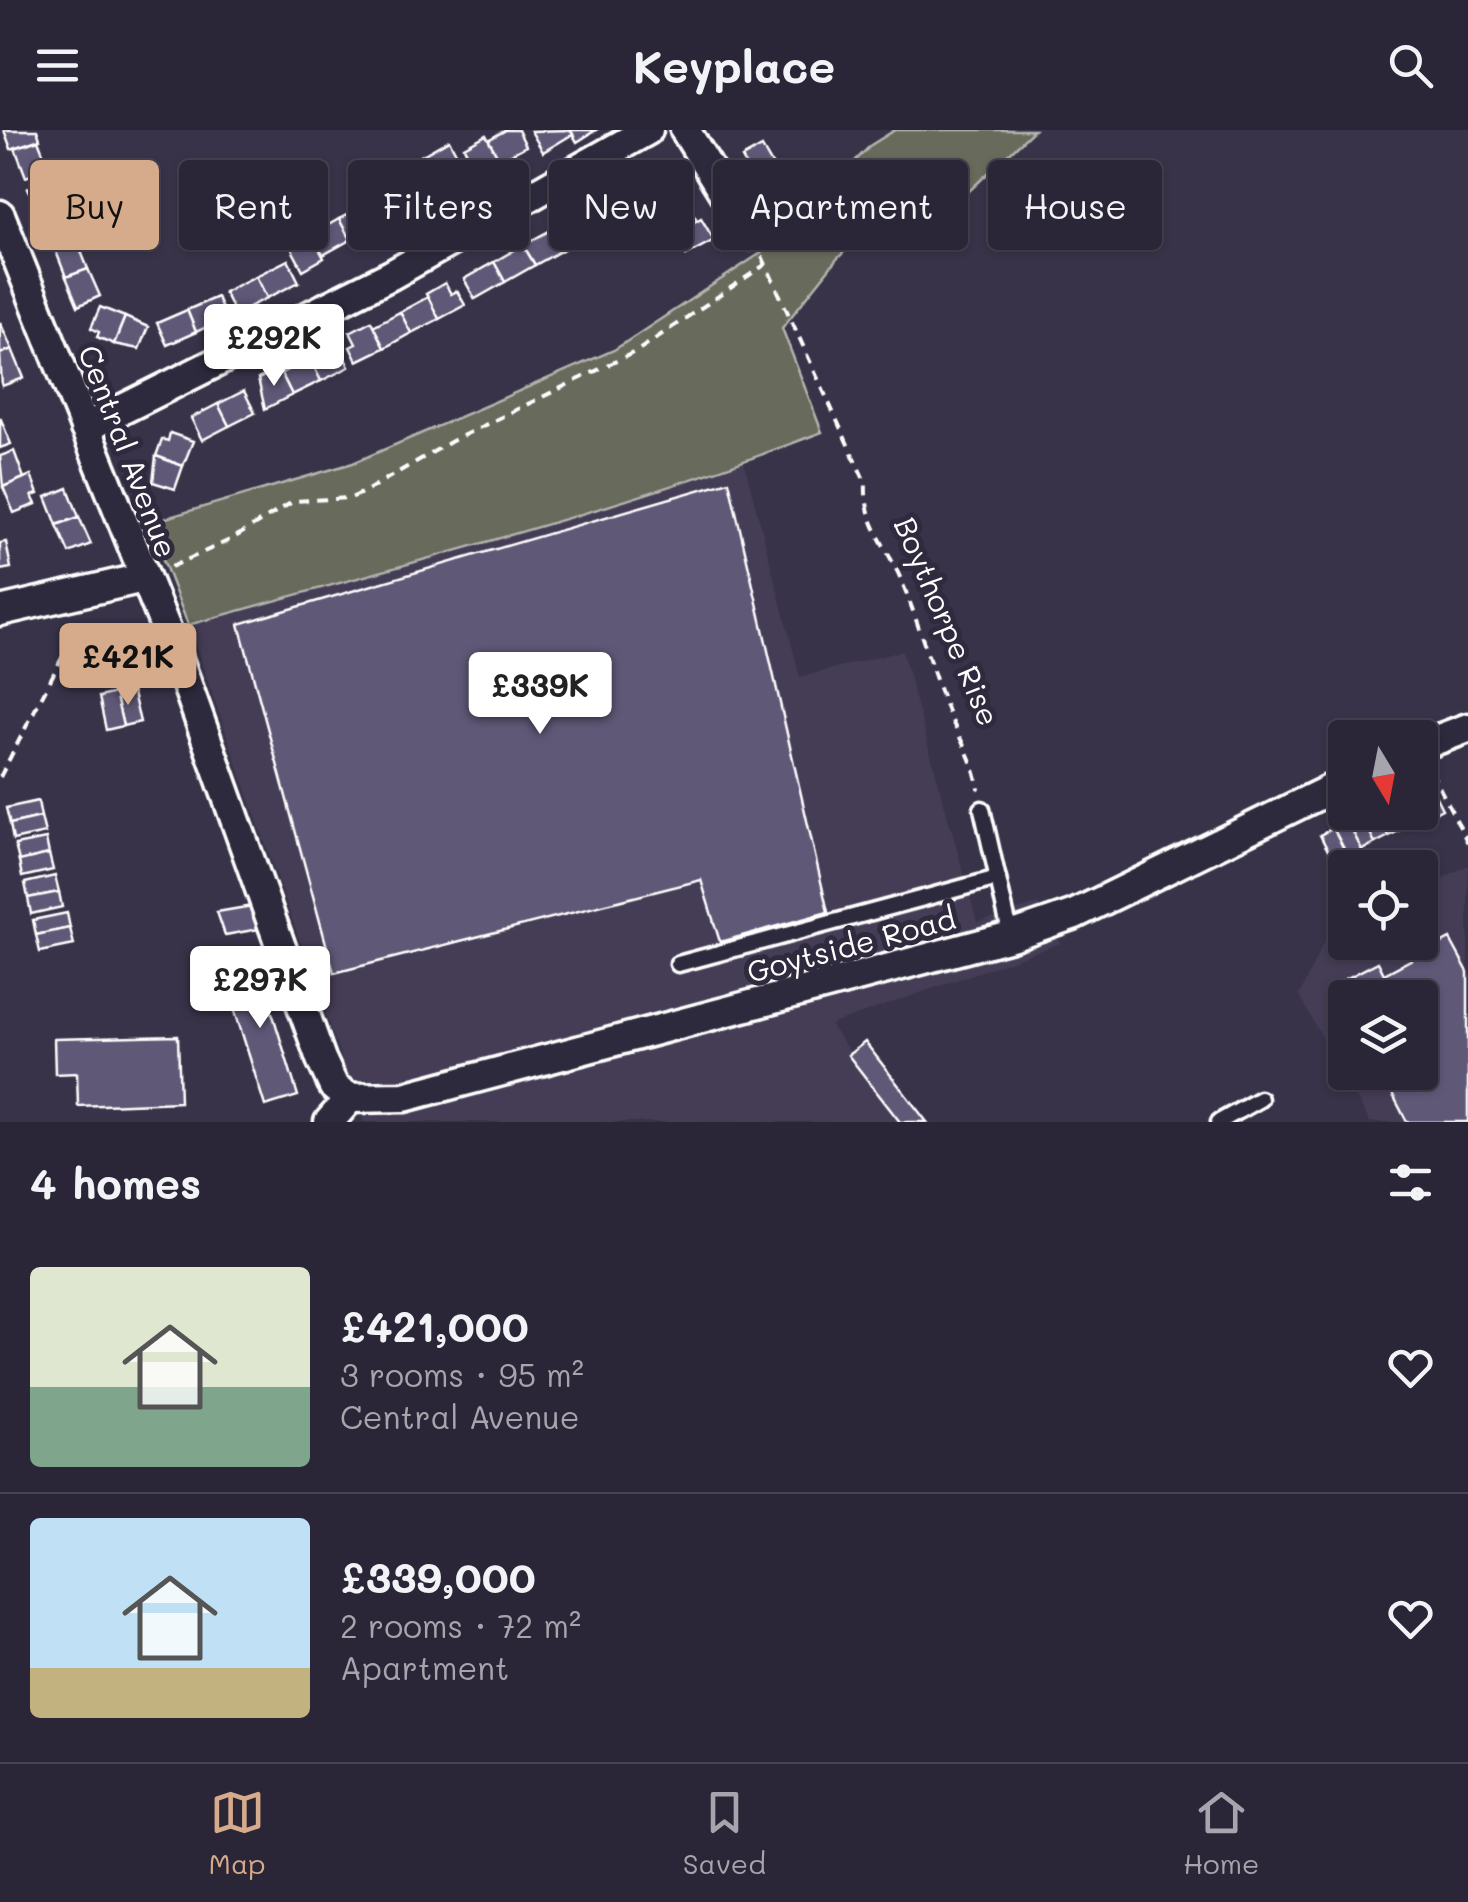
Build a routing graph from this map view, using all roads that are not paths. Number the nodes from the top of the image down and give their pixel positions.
1 (648, 130) edge
2 (685, 130) edge
3 (713, 175) edge
4 (0, 215) edge
5 (85, 428) junction
6 (143, 578) junction
7 (0, 611) edge
8 (1468, 728) edge
9 (1438, 746) edge
10 (1328, 790) edge
11 (982, 809) road end
12 (998, 878) junction
13 (1011, 936) junction
14 (678, 964) dead end
15 (350, 1098) junction
16 (1260, 1098) dead end
17 (329, 1122) edge
18 (1219, 1122) edge

1 - 5 street
2 - 3 street
4 - 5 street, Central Avenue
5 - 6 street, Central Avenue
6 - 7 street
6 - 15 street, Central Avenue
8 - 9 street
10 - 13 street, Goytside Road
11 - 12 lane
12 - 13 lane
12 - 14 lane
13 - 15 street, Goytside Road
15 - 17 street
16 - 18 lane

